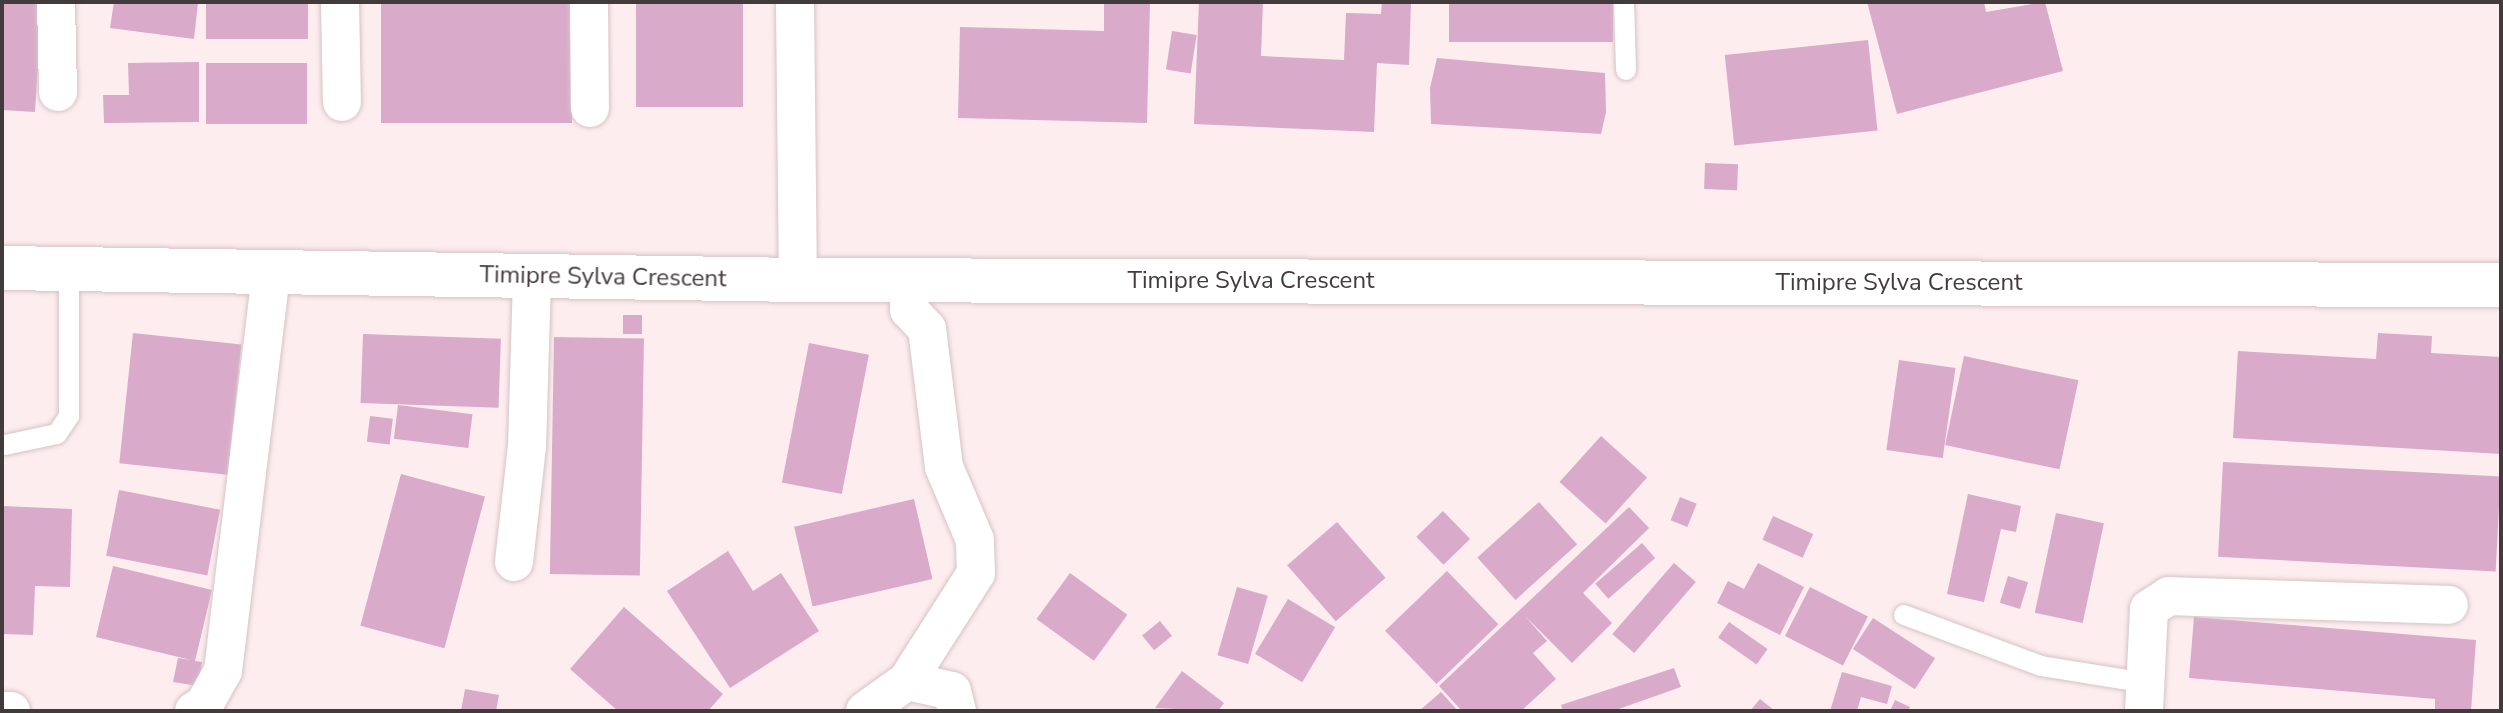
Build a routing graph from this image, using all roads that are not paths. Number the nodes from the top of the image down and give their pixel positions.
1 (56, 2) edge
2 (340, 2) edge
3 (589, 2) edge
4 (795, 2) edge
5 (1624, 2) edge
6 (1626, 70) dead end
7 (58, 92) dead end
8 (342, 102) dead end
9 (590, 108) dead end
10 (2, 268) edge
11 (69, 269) junction
12 (271, 272) junction
13 (532, 276) junction
14 (798, 280) junction
15 (909, 281) junction
16 (2501, 285) edge
17 (5, 445) dead end
18 (514, 562) dead end
19 (2449, 605) dead end
20 (1904, 615) dead end
21 (907, 681) junction
22 (2145, 697) edge
23 (2, 711) edge
24 (11, 711) edge
25 (194, 711) edge
26 (865, 711) edge
27 (957, 711) edge

1 - 7 street
2 - 8 street
3 - 9 street
4 - 14 street
5 - 6 lane
10 - 11 street, Timipre Sylva Crescent
11 - 12 street, Timipre Sylva Crescent
11 - 17 lane
12 - 13 street, Timipre Sylva Crescent
12 - 25 street
13 - 14 street, Timipre Sylva Crescent
13 - 18 street
14 - 15 street, Timipre Sylva Crescent
15 - 16 street, Timipre Sylva Crescent
15 - 21 street
19 - 22 street
20 - 22 lane
21 - 26 street
21 - 27 street
23 - 24 street

